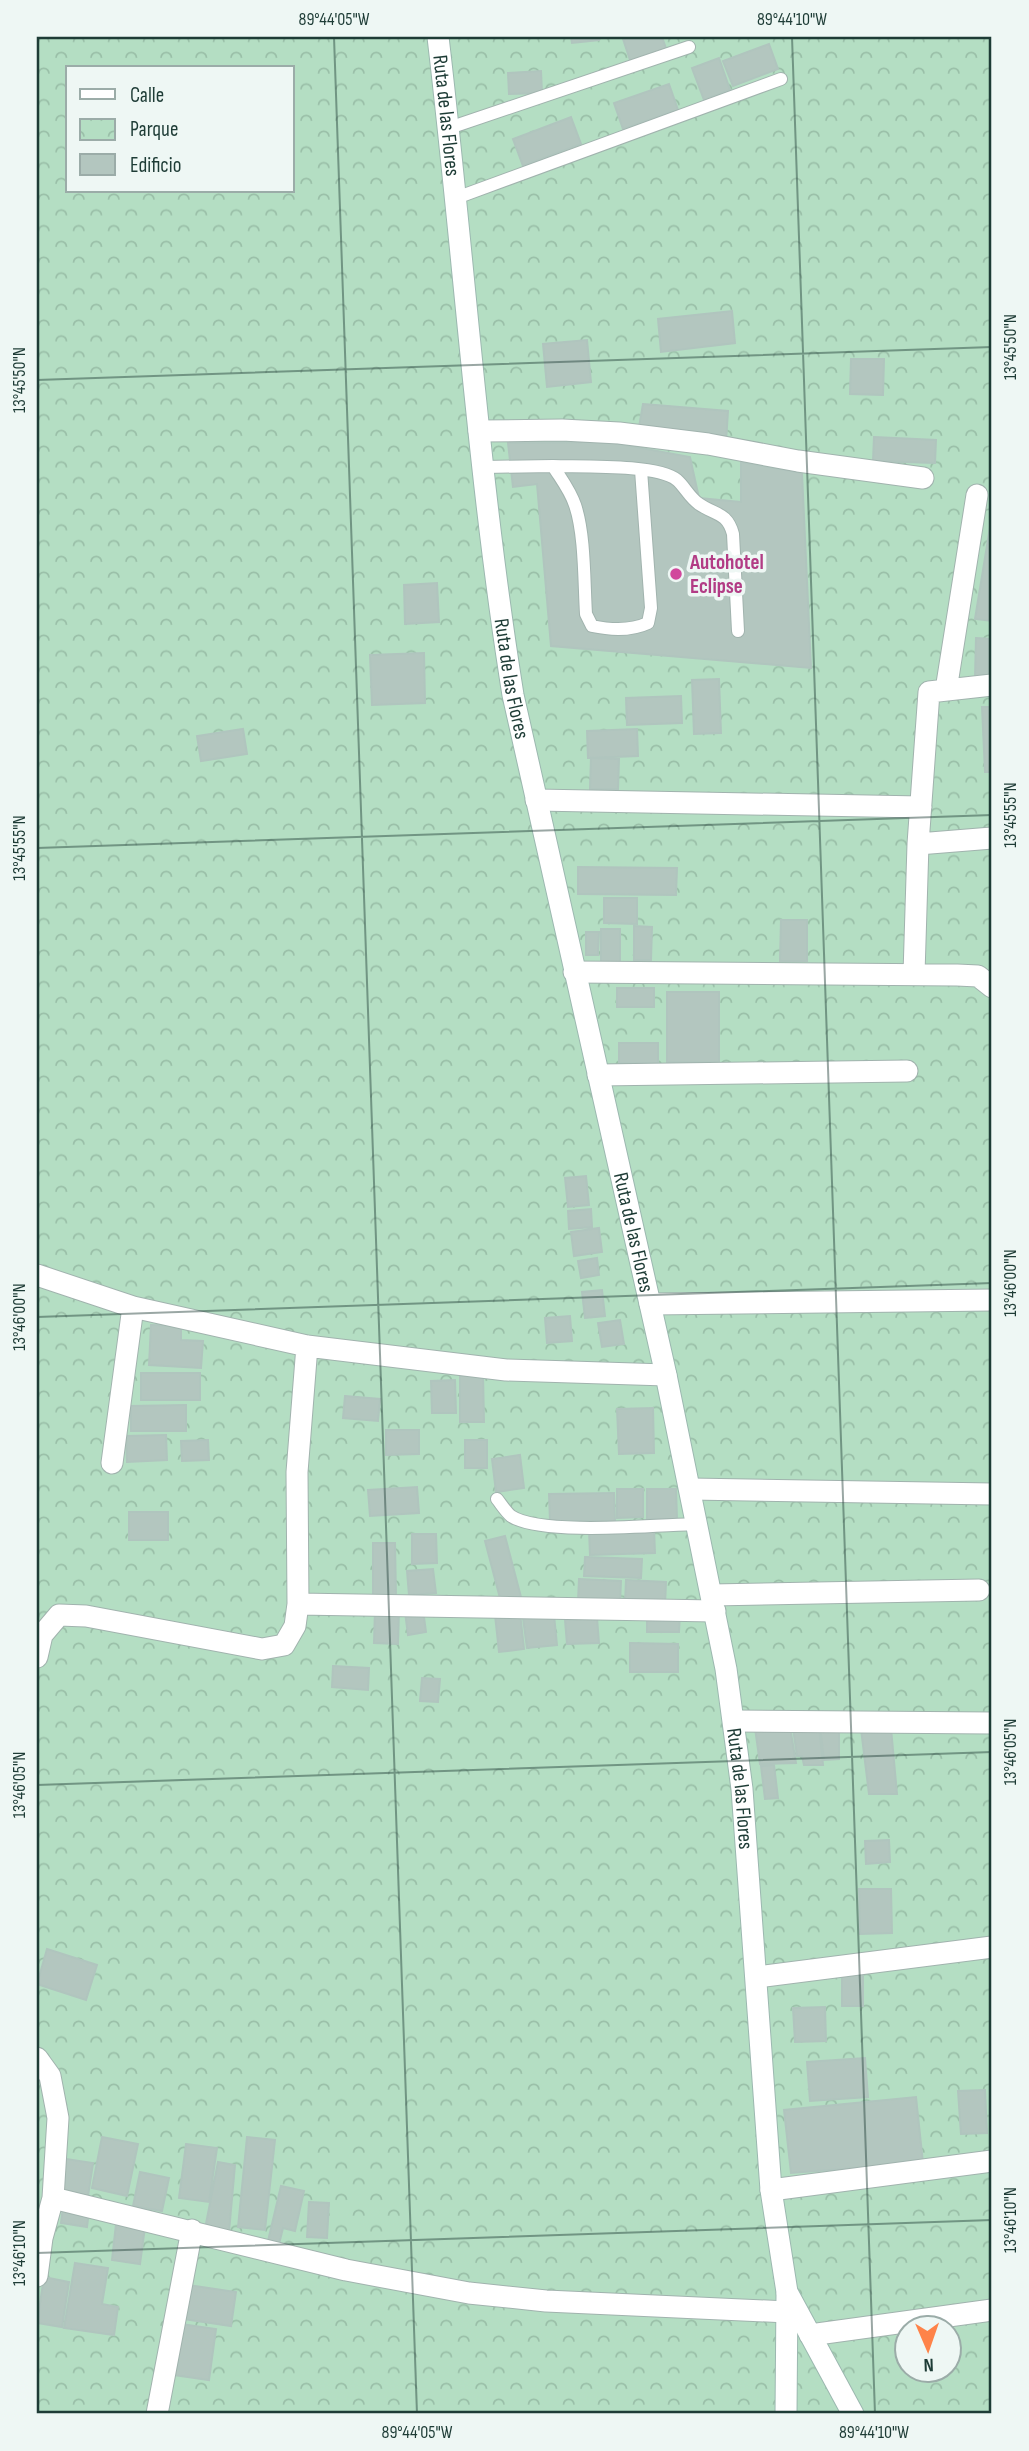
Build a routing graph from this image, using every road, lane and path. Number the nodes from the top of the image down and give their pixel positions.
1 (438, 37) edge
2 (689, 47) dead end
3 (781, 79) dead end
4 (449, 128) junction
5 (456, 198) junction
6 (479, 431) junction
7 (553, 466) junction
8 (484, 467) junction
9 (641, 470) junction
10 (923, 478) dead end
11 (977, 495) dead end
12 (738, 631) dead end
13 (992, 685) edge
14 (946, 690) junction
15 (536, 800) junction
16 (920, 807) junction
17 (992, 838) edge
18 (918, 844) junction
19 (574, 972) junction
20 (914, 974) junction
21 (992, 987) edge
22 (907, 1071) dead end
23 (598, 1075) junction
24 (37, 1275) edge
25 (992, 1300) edge
26 (650, 1304) junction
27 (133, 1307) junction
28 (307, 1346) junction
29 (666, 1375) junction
30 (112, 1463) dead end
31 (690, 1489) junction
32 (992, 1494) edge
33 (496, 1499) dead end
34 (697, 1524) junction
35 (979, 1590) dead end
36 (714, 1603) junction
37 (298, 1604) junction
38 (37, 1657) edge
39 (734, 1721) junction
40 (992, 1723) edge
41 (992, 1947) edge
42 (757, 1977) junction
43 (37, 2058) edge
44 (992, 2161) edge
45 (771, 2190) junction
46 (53, 2198) junction
47 (192, 2230) junction
48 (37, 2276) edge
49 (787, 2302) junction
50 (992, 2310) edge
51 (810, 2335) junction
52 (157, 2414) edge
53 (786, 2414) edge
54 (853, 2414) edge

1 - 4 street, Ruta de las Flores
2 - 4 lane
3 - 5 lane
4 - 5 street, Ruta de las Flores
5 - 6 street, Ruta de las Flores
6 - 8 street, Ruta de las Flores
6 - 10 street
7 - 8 lane
7 - 9 lane
7 - 9 lane
8 - 15 street, Ruta de las Flores
9 - 12 lane
11 - 14 street
13 - 14 street
14 - 16 street
15 - 16 street
15 - 19 street, Ruta de las Flores
16 - 18 street
17 - 18 street
18 - 20 street
19 - 20 street
19 - 23 street, Ruta de las Flores
20 - 21 street
22 - 23 street
23 - 26 street, Ruta de las Flores
24 - 27 street
25 - 26 street
26 - 29 street, Ruta de las Flores
27 - 28 street
27 - 30 street
28 - 29 street
28 - 37 street
29 - 31 street, Ruta de las Flores
31 - 32 street
31 - 34 street, Ruta de las Flores
33 - 34 lane
34 - 36 street, Ruta de las Flores
35 - 36 street
36 - 37 street
36 - 39 street, Ruta de las Flores
37 - 38 street
39 - 40 street
39 - 42 street, Ruta de las Flores
41 - 42 street
42 - 45 street, Ruta de las Flores
43 - 46 street
44 - 45 street
45 - 49 street, Ruta de las Flores
46 - 47 street
46 - 48 street
47 - 49 street
47 - 52 street
49 - 51 street, Ruta de las Flores
49 - 53 street
50 - 51 street
51 - 54 street, Ruta de las Flores

